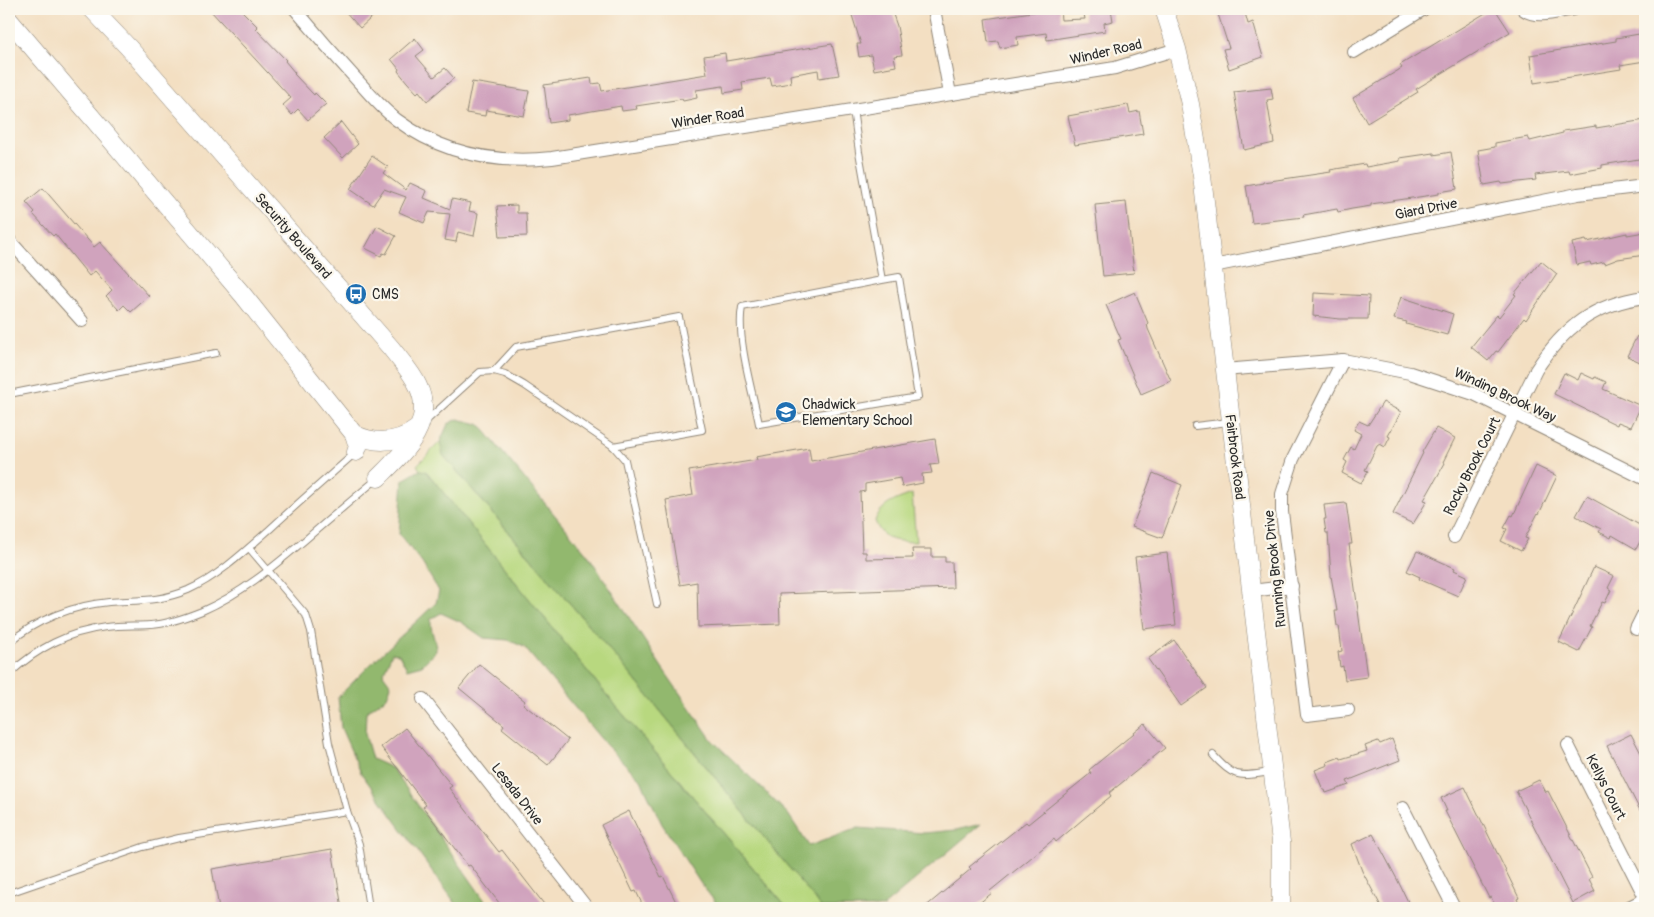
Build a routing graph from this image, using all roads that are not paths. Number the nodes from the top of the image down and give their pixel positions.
1 (92, 9) edge
2 (294, 9) edge
3 (934, 9) edge
4 (1164, 9) edge
5 (1424, 9) edge
6 (1523, 9) edge
7 (1574, 9) edge
8 (9, 20) edge
9 (1177, 49) junction
10 (1354, 52) dead end
11 (950, 94) junction
12 (853, 110) junction
13 (1645, 186) edge
14 (9, 240) edge
15 (1212, 266) junction
16 (882, 280) junction
17 (1645, 297) edge
18 (82, 321) dead end
19 (216, 352) dead end
20 (1343, 360) junction
21 (1224, 370) junction
22 (494, 371) junction
23 (9, 394) edge
24 (1515, 415) junction
25 (1230, 422) junction
26 (1195, 426) dead end
27 (420, 427) junction
28 (355, 443) junction
29 (613, 446) junction
30 (378, 478) joint
31 (1645, 479) edge
32 (1454, 537) dead end
33 (249, 548) junction
34 (268, 571) junction
35 (1292, 586) junction
36 (1251, 591) junction
37 (657, 604) dead end
38 (1645, 611) edge
39 (1636, 629) dead end
40 (9, 643) edge
41 (9, 674) edge
42 (423, 699) dead end
43 (1348, 710) dead end
44 (1568, 745) dead end
45 (1213, 755) dead end
46 (1271, 772) junction
47 (1403, 808) dead end
48 (348, 811) junction
49 (9, 893) edge
50 (1645, 898) edge
51 (369, 908) edge
52 (587, 908) edge
53 (1281, 908) edge
54 (1454, 908) edge
55 (1627, 908) edge

1 - 27 street, Security Boulevard
2 - 12 street, Winder Road
3 - 11 street
4 - 9 street, Fairbrook Road
5 - 10 street
6 - 7 street
8 - 28 street
9 - 11 street, Winder Road
9 - 15 street, Fairbrook Road
11 - 12 street, Winder Road
12 - 16 lane
13 - 15 street, Giard Drive
14 - 18 street
15 - 21 street, Fairbrook Road
16 - 16 lane
17 - 24 street, Rocky Brook Court
19 - 23 lane
20 - 21 street, Winding Brook Way
20 - 24 street, Winding Brook Way
20 - 35 street, Running Brook Drive
21 - 25 street, Fairbrook Road
22 - 27 lane
22 - 29 lane
22 - 29 lane
24 - 31 street, Winding Brook Way
24 - 32 street, Rocky Brook Court
25 - 26 lane
25 - 36 street, Fairbrook Road
27 - 28 street
27 - 30 street, Security Boulevard
28 - 33 lane
29 - 37 lane
30 - 34 lane
33 - 34 lane
33 - 40 lane
34 - 41 lane
34 - 48 lane
35 - 36 street
35 - 43 street, Running Brook Drive
36 - 46 street, Fairbrook Road
38 - 39 street
42 - 52 street, Lesada Drive
44 - 50 street, Kellys Court
45 - 46 lane
46 - 53 street, Fairbrook Road
47 - 54 street
48 - 49 lane
48 - 51 lane
50 - 55 street

